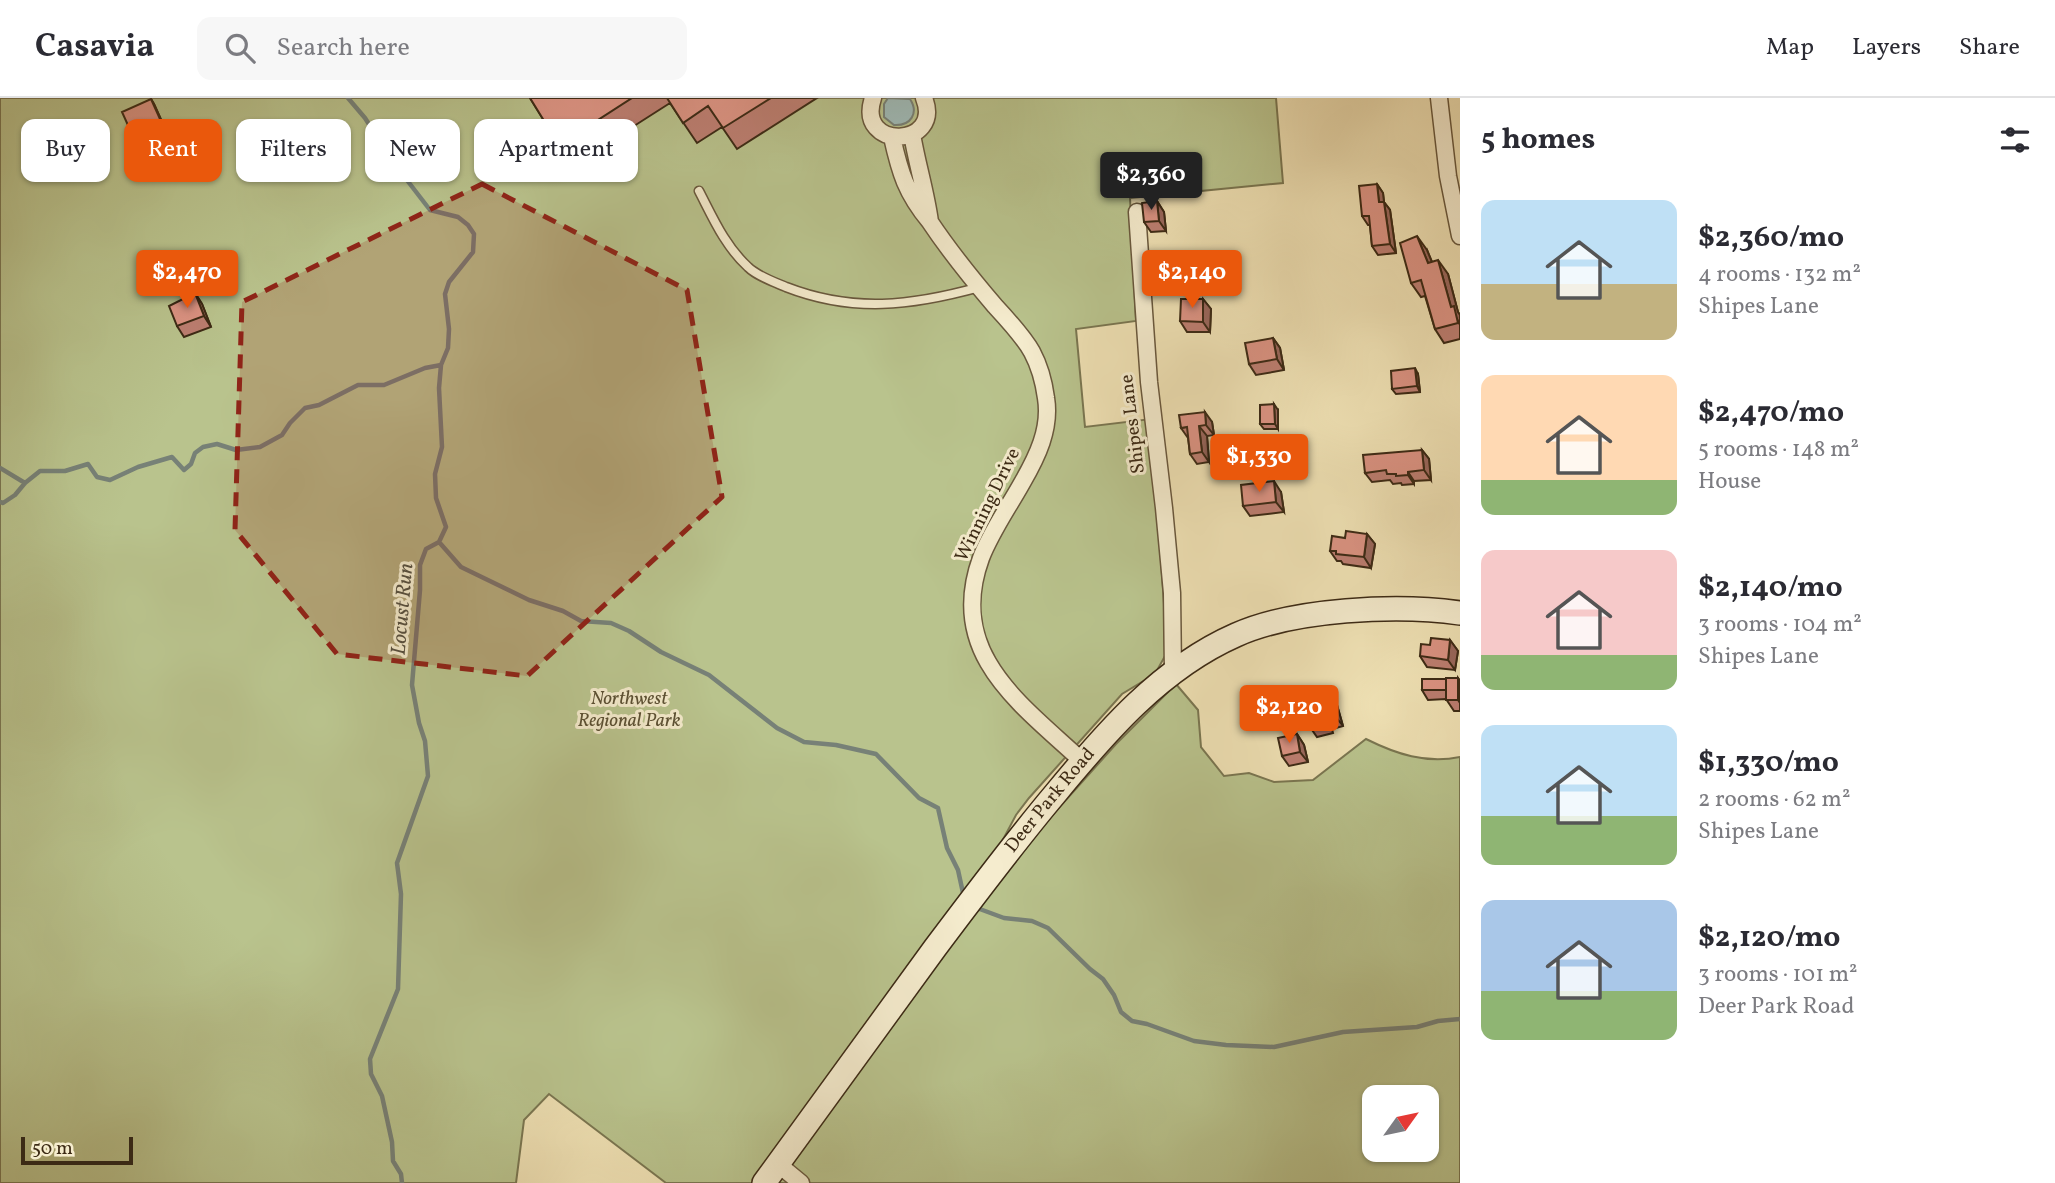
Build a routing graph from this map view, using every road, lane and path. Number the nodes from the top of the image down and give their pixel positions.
1 (873, 98) edge
2 (924, 98) edge
3 (1439, 98) edge
4 (912, 134) junction
5 (891, 137) junction
6 (699, 191) dead end
7 (1137, 212) dead end
8 (930, 222) junction
9 (1460, 236) edge
10 (980, 287) junction
11 (1460, 613) edge
12 (1173, 673) junction
13 (1082, 761) junction
14 (768, 1178) edge
15 (801, 1183) edge

1 - 5 street, Winning Drive
2 - 4 street
3 - 9 street
4 - 5 street
4 - 8 street, Winning Drive
5 - 8 street, Winning Drive
6 - 10 lane
7 - 12 street, Shipes Lane
8 - 10 street, Winning Drive
10 - 13 street, Winning Drive
11 - 12 street, Deer Park Road
12 - 13 street, Deer Park Road
13 - 14 street, Deer Park Road
14 - 15 street

